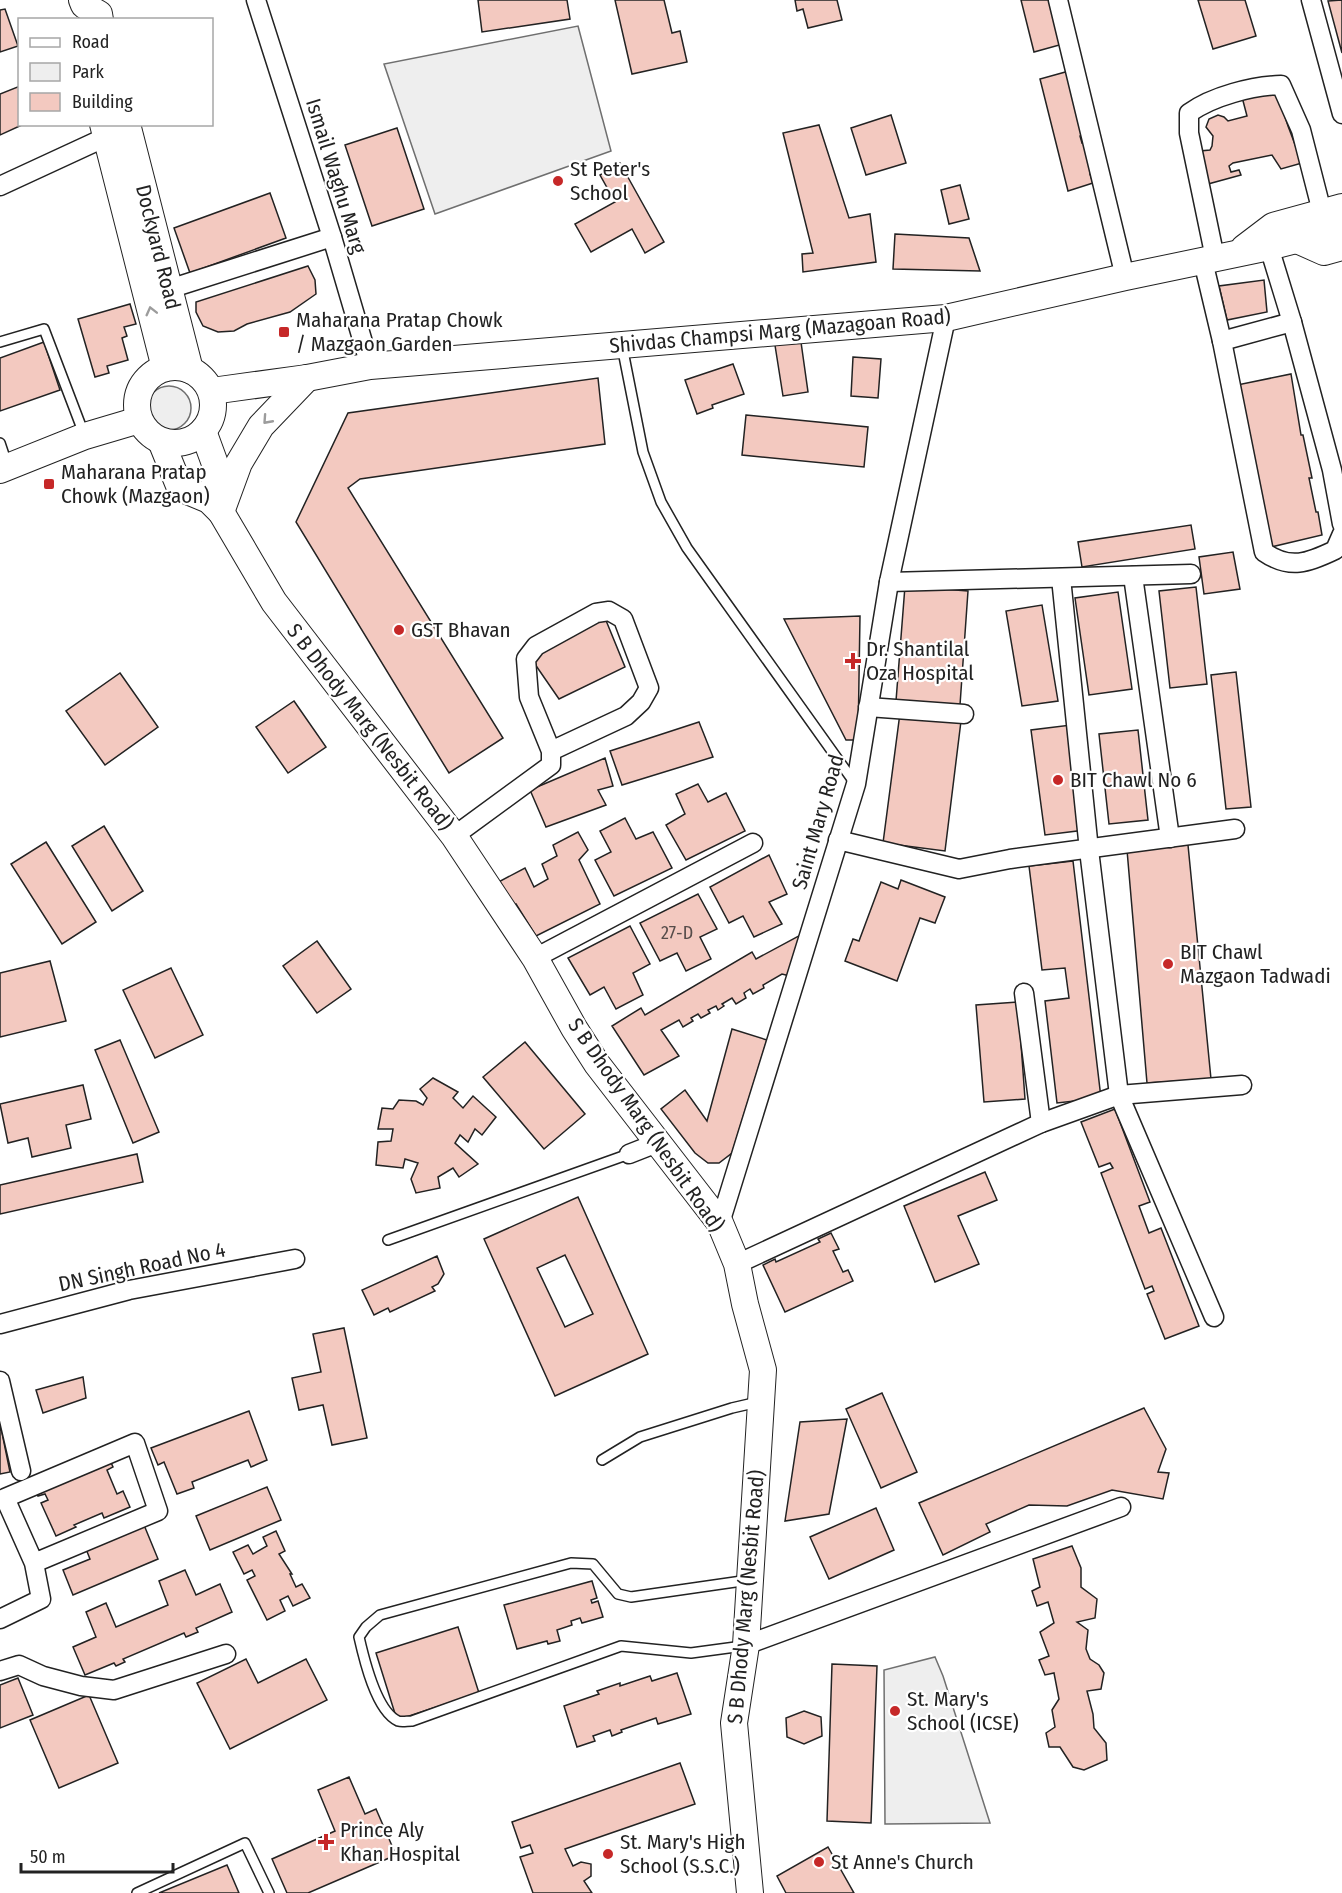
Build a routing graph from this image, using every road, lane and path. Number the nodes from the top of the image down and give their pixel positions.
1 (256, 0) edge
2 (1058, 0) edge
3 (1311, 0) edge
4 (1342, 114) edge
5 (112, 129) edge
6 (0, 186) edge
7 (1325, 224) edge
8 (332, 237) junction
9 (1269, 247) junction
10 (1342, 248) edge
11 (1218, 258) junction
12 (1125, 277) junction
13 (169, 289) junction
14 (946, 318) junction
15 (1292, 322) junction
16 (1222, 341) junction
17 (0, 342) edge
18 (622, 346) junction
19 (370, 366) junction
20 (178, 369) junction
21 (307, 378) junction
22 (212, 391) junction
23 (139, 420) junction
24 (203, 431) junction
25 (85, 436) junction
26 (161, 441) junction
27 (2, 460) edge
28 (215, 506) junction
29 (1342, 524) edge
30 (1342, 534) edge
31 (1191, 574) dead end
32 (1133, 576) junction
33 (1061, 578) junction
34 (889, 582) junction
35 (868, 707) junction
36 (964, 714) dead end
37 (551, 751) junction
38 (856, 784) junction
39 (1235, 830) dead end
40 (454, 836) junction
41 (1170, 838) junction
42 (838, 840) junction
43 (753, 843) dead end
44 (1089, 850) junction
45 (535, 957) junction
46 (1024, 993) dead end
47 (1242, 1085) dead end
48 (1119, 1095) junction
49 (1041, 1123) junction
50 (657, 1143) junction
51 (628, 1154) joint
52 (720, 1223) junction
53 (388, 1240) dead end
54 (296, 1259) dead end
55 (737, 1264) junction
56 (1214, 1317) dead end
57 (0, 1324) edge
58 (0, 1381) edge
59 (761, 1402) junction
60 (602, 1460) dead end
61 (21, 1471) dead end
62 (1121, 1507) dead end
63 (33, 1563) junction
64 (750, 1580) junction
65 (0, 1619) edge
66 (746, 1645) junction
67 (226, 1654) dead end
68 (0, 1671) edge
69 (137, 1893) edge
70 (268, 1893) edge
71 (750, 1893) edge

1 - 8 street, Ismail Waghu Marg
2 - 12 street
3 - 4 street
5 - 6 street
5 - 13 main road, Dockyard Road
20 -> 5 main road, Dockyard Road
7 - 9 main road, Shivdas Champsi Marg (Mazagoan Road)
7 - 10 main road
7 - 11 main road
7 - 11 street
8 - 13 street
8 - 19 street, Ismail Waghu Marg
9 - 11 main road, Shivdas Champsi Marg (Mazagoan Road)
9 - 15 street
11 - 12 main road, Shivdas Champsi Marg (Mazagoan Road)
11 - 16 street
12 - 14 main road, Shivdas Champsi Marg (Mazagoan Road)
13 - 20 main road, Dockyard Road
14 - 18 main road, Shivdas Champsi Marg (Mazagoan Road)
14 - 34 street, Saint Mary Road
15 - 16 street
15 - 29 street
16 - 30 street
17 - 25 lane
18 - 19 main road, Shivdas Champsi Marg (Mazagoan Road)
18 - 38 lane
19 - 21 main road, Shivdas Champsi Marg (Mazagoan Road)
20 - 22 main road
20 - 23 main road
21 - 22 main road, Shivdas Champsi Marg (Mazagoan Road)
21 -> 28 main road
22 - 24 main road
23 - 25 main road
23 - 26 main road
24 - 26 main road
24 - 28 main road
25 - 27 main road
26 - 28 main road
28 - 40 main road, S B Dhody Marg (Nesbit Road)
31 - 32 street
32 - 33 street
32 - 41 street
33 - 34 street
33 - 44 street
34 - 35 street, Saint Mary Road
35 - 36 street
35 - 38 street, Saint Mary Road
37 - 37 street
37 - 40 street
38 - 42 street, Saint Mary Road
39 - 41 street
40 - 45 main road, S B Dhody Marg (Nesbit Road)
41 - 44 street
42 - 44 street
42 - 52 street, Saint Mary Road
43 - 45 street
44 - 48 street
45 - 50 main road, S B Dhody Marg (Nesbit Road)
46 - 49 street
47 - 48 street
48 - 49 street
48 - 56 street
49 - 55 street
50 - 51 street
50 - 52 main road, S B Dhody Marg (Nesbit Road)
51 - 53 lane
52 - 55 main road, S B Dhody Marg (Nesbit Road)
54 - 57 street, DN Singh Road No 4
55 - 59 main road, S B Dhody Marg (Nesbit Road)
58 - 61 street
59 - 60 lane
59 - 64 main road, S B Dhody Marg (Nesbit Road)
62 - 66 street
63 - 63 street
63 - 65 street
64 - 66 main road, S B Dhody Marg (Nesbit Road)
64 - 66 lane
66 - 71 main road, S B Dhody Marg (Nesbit Road)
67 - 68 street
69 - 70 lane

